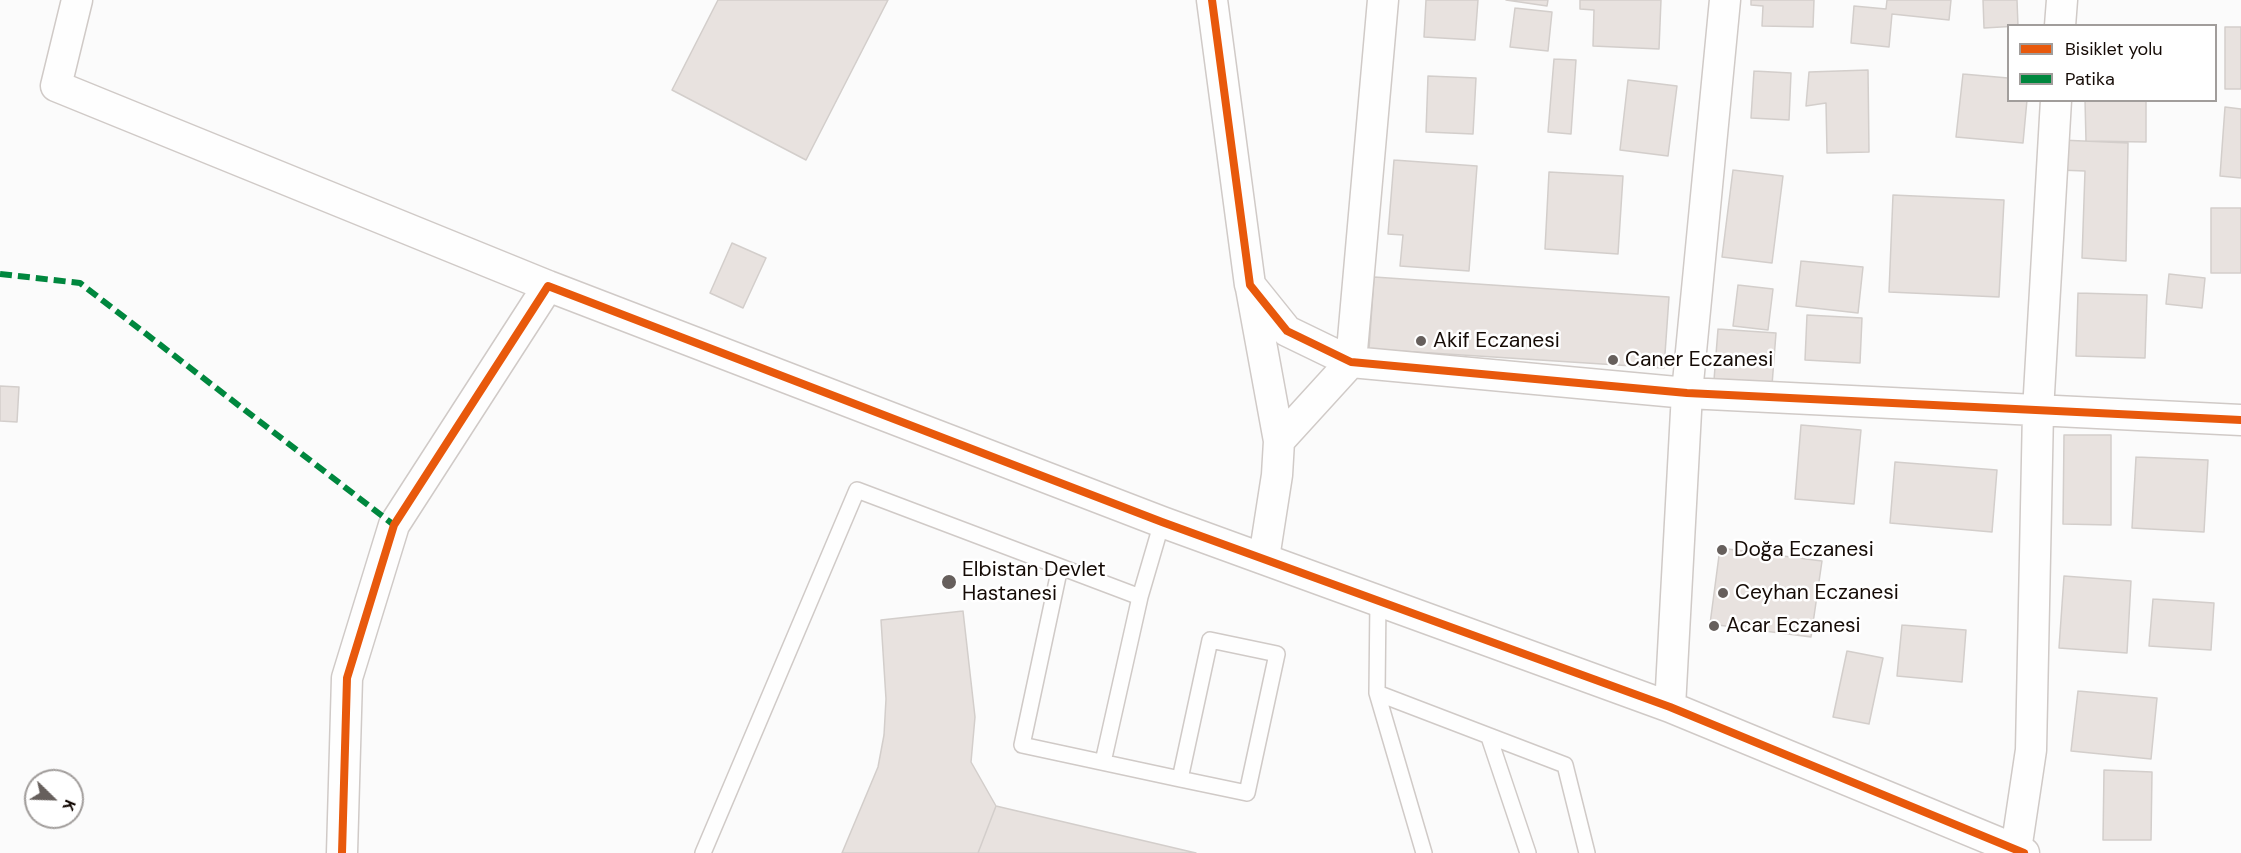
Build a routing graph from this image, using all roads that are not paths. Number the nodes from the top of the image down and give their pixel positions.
1 (77, 0) edge
2 (1212, 0) edge
3 (1383, 0) edge
4 (1725, 0) edge
5 (2062, 0) edge
6 (2060, 24) edge
7 (2056, 102) edge
8 (1250, 285) junction
9 (548, 286) junction
10 (1351, 362) junction
11 (1688, 393) junction
12 (2038, 411) junction
13 (2241, 420) edge
14 (1279, 441) junction
15 (1162, 522) junction
16 (1264, 558) junction
17 (1060, 567) junction
18 (1140, 597) junction
19 (1378, 599) junction
20 (1377, 693) junction
21 (1670, 707) junction
22 (1489, 737) junction
23 (1102, 762) junction
24 (1180, 779) junction
25 (2020, 851) edge
26 (342, 853) edge
27 (703, 853) edge
28 (1424, 853) edge
29 (1528, 853) edge
30 (1587, 853) edge

1 - 9 street
2 - 8 street
3 - 10 street
4 - 11 street
5 - 6 street
7 - 12 street
8 - 10 street
8 - 14 street
9 - 15 street
9 - 26 street
10 - 11 street
10 - 14 street
11 - 12 street
11 - 21 street
12 - 13 street
12 - 25 street
14 - 16 street
15 - 16 street
15 - 18 lane
16 - 19 street
17 - 18 lane
17 - 23 lane
17 - 27 lane
18 - 23 lane
19 - 20 lane
19 - 21 street
20 - 22 lane
20 - 28 lane
21 - 25 street
22 - 29 lane
22 - 30 lane
23 - 24 lane
24 - 24 lane

